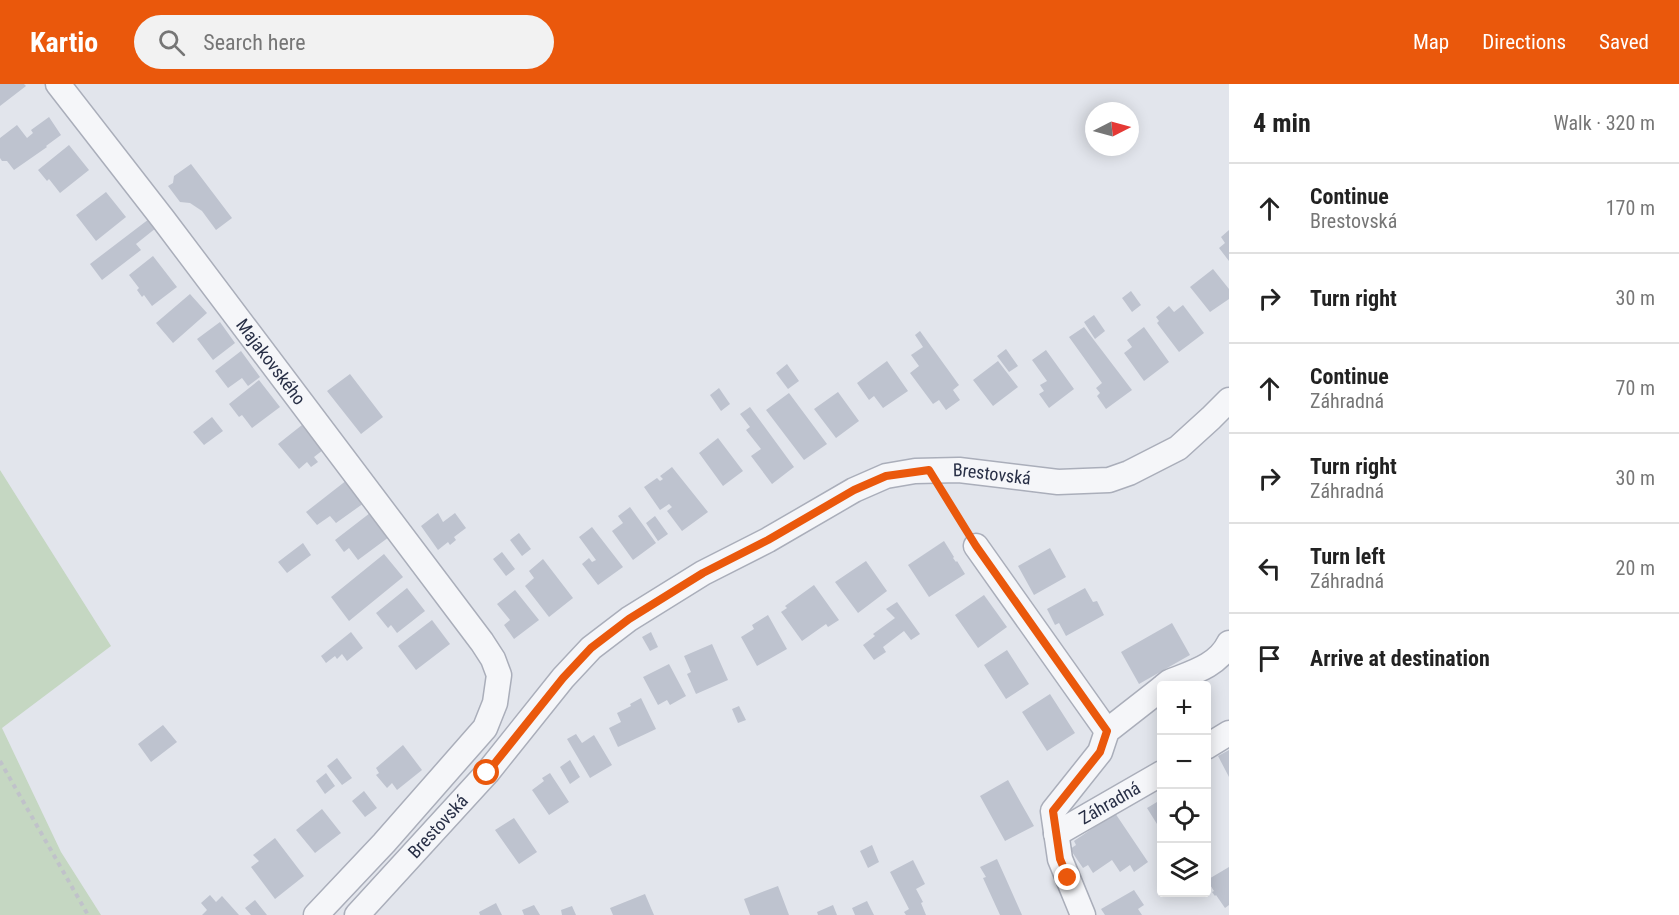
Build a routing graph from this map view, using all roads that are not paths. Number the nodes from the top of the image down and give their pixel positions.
1 (58, 84) edge
2 (1229, 400) edge
3 (976, 546) road end
4 (482, 642) joint
5 (1229, 643) edge
6 (1171, 681) edge
7 (1157, 692) edge
8 (1107, 731) junction
9 (1229, 733) edge
10 (1211, 744) edge
11 (1157, 775) edge
12 (1056, 834) junction
13 (316, 915) edge
14 (357, 915) edge
15 (1083, 915) edge

1 - 4 street, Majakovského
2 - 14 street, Brestovská
3 - 8 street
4 - 13 street, Brestovská
5 - 6 street, Záhradná
7 - 8 street, Záhradná
8 - 12 street, Záhradná
9 - 10 street
11 - 12 street, Záhradná
12 - 15 street, Záhradná

